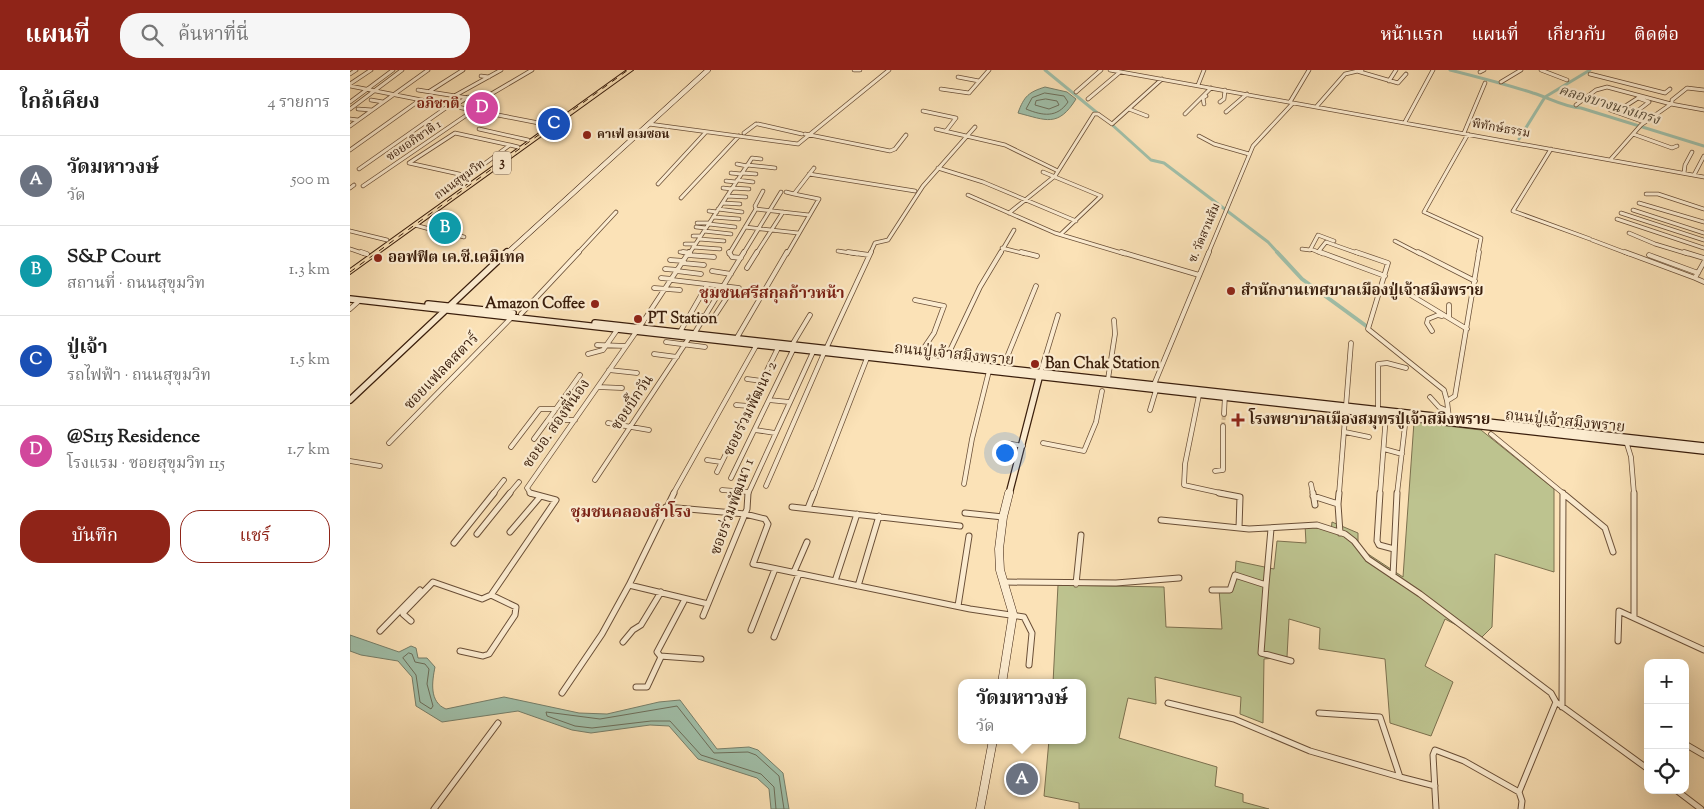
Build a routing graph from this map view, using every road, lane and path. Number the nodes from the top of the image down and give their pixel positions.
1 (356, 70) edge
2 (370, 70) edge
3 (402, 70) edge
4 (428, 70) edge
5 (463, 70) edge
6 (501, 70) edge
7 (532, 70) edge
8 (624, 70) edge
9 (630, 70) edge
10 (708, 70) edge
11 (854, 70) edge
12 (860, 70) edge
13 (889, 70) edge
14 (989, 70) edge
15 (1101, 70) edge
16 (1110, 70) edge
17 (1204, 70) edge
18 (1309, 70) edge
19 (1362, 70) edge
20 (1396, 70) edge
21 (1433, 70) edge
22 (1484, 70) edge
23 (1521, 70) edge
24 (1541, 70) edge
25 (392, 71) edge
26 (1356, 71) edge
27 (382, 72) dead end
28 (1120, 72) junction
29 (1480, 72) dead end
30 (350, 74) edge
31 (1406, 74) dead end
32 (1590, 74) dead end
33 (481, 76) dead end
34 (489, 77) junction
35 (958, 77) dead end
36 (1162, 79) junction
37 (1567, 80) dead end
38 (979, 81) junction
39 (1389, 81) junction
40 (1501, 82) dead end
41 (1485, 83) dead end
42 (350, 85) edge
43 (1198, 86) junction
44 (368, 88) junction
45 (1213, 88) junction
46 (941, 89) dead end
47 (376, 90) junction
48 (418, 90) dead end
49 (1225, 90) junction
50 (1670, 90) dead end
51 (1704, 90) edge
52 (430, 91) junction
53 (1076, 92) dead end
54 (1665, 93) junction
55 (395, 94) junction
56 (1248, 94) junction
57 (456, 95) junction
58 (468, 97) junction
59 (371, 100) dead end
60 (420, 100) junction
61 (1088, 100) dead end
62 (1657, 100) junction
63 (350, 102) edge
64 (383, 102) junction
65 (1220, 102) dead end
66 (1291, 102) junction
67 (1204, 104) dead end
68 (1671, 104) junction
69 (1576, 105) dead end
70 (452, 106) junction
71 (1316, 106) junction
72 (350, 109) edge
73 (358, 109) dead end
74 (1128, 109) junction
75 (372, 110) junction
76 (474, 110) junction
77 (1610, 110) dead end
78 (1704, 110) edge
79 (923, 111) dead end
80 (1226, 112) dead end
81 (1636, 112) junction
82 (1185, 114) dead end
83 (1147, 116) dead end
84 (1650, 118) junction
85 (350, 119) edge
86 (358, 120) junction
87 (1405, 122) junction
88 (1644, 122) junction
89 (649, 124) junction
90 (548, 125) junction
91 (350, 126) edge
92 (975, 126) dead end
93 (936, 128) dead end
94 (479, 129) dead end
95 (946, 131) junction
96 (706, 132) junction
97 (744, 133) dead end
98 (1466, 133) junction
99 (1632, 134) junction
100 (805, 135) junction
101 (906, 135) dead end
102 (739, 136) junction
103 (967, 136) junction
104 (1199, 136) dead end
105 (528, 140) junction
106 (510, 145) junction
107 (1676, 146) dead end
108 (518, 147) junction
109 (1552, 149) junction
110 (350, 150) edge
111 (1692, 152) dead end
112 (1249, 154) junction
113 (1704, 156) edge
114 (761, 159) dead end
115 (1611, 159) junction
116 (737, 164) dead end
117 (491, 165) junction
118 (747, 165) junction
119 (775, 168) dead end
120 (814, 168) dead end
121 (938, 168) junction
122 (359, 169) dead end
123 (1058, 171) junction
124 (1043, 172) dead end
125 (731, 173) dead end
126 (742, 173) junction
127 (1684, 173) junction
128 (756, 174) dead end
129 (809, 174) junction
130 (1694, 175) junction
131 (1055, 176) junction
132 (1704, 177) edge
133 (726, 181) dead end
134 (737, 181) junction
135 (753, 182) dead end
136 (658, 184) dead end
137 (363, 186) dead end
138 (724, 188) dead end
139 (732, 188) junction
140 (749, 189) dead end
141 (763, 191) dead end
142 (914, 191) dead end
143 (794, 194) junction
144 (1646, 194) dead end
145 (968, 195) dead end
146 (721, 196) dead end
147 (727, 196) junction
148 (746, 197) dead end
149 (681, 198) dead end
150 (1025, 200) junction
151 (1639, 202) dead end
152 (723, 203) junction
153 (740, 204) dead end
154 (756, 209) junction
155 (1704, 209) edge
156 (718, 210) junction
157 (771, 210) junction
158 (1633, 210) dead end
159 (709, 211) dead end
160 (616, 212) dead end
161 (742, 212) dead end
162 (783, 212) junction
163 (1009, 213) junction
164 (1621, 213) dead end
165 (809, 215) junction
166 (713, 217) junction
167 (739, 219) dead end
168 (1616, 219) dead end
169 (1076, 221) junction
170 (1704, 222) edge
171 (415, 225) junction
172 (697, 225) dead end
173 (707, 226) junction
174 (735, 226) dead end
175 (745, 227) junction
176 (760, 228) junction
177 (772, 230) junction
178 (1014, 230) dead end
179 (350, 231) edge
180 (444, 232) dead end
181 (449, 233) dead end
182 (798, 233) junction
183 (1630, 233) dead end
184 (1704, 233) edge
185 (730, 234) dead end
186 (1061, 234) junction
187 (464, 236) dead end
188 (693, 236) dead end
189 (700, 238) junction
190 (387, 240) junction
191 (1704, 240) edge
192 (724, 241) dead end
193 (1334, 241) dead end
194 (1395, 241) dead end
195 (685, 244) dead end
196 (694, 246) junction
197 (1002, 248) junction
198 (1704, 248) edge
199 (350, 249) edge
200 (720, 249) dead end
201 (1310, 249) junction
202 (1302, 250) dead end
203 (838, 251) dead end
204 (680, 252) dead end
205 (1318, 252) junction
206 (1356, 252) junction
207 (367, 254) junction
208 (689, 254) junction
209 (869, 255) junction
210 (1649, 255) dead end
211 (1037, 256) dead end
212 (714, 257) dead end
213 (741, 258) junction
214 (670, 260) dead end
215 (1704, 260) edge
216 (683, 262) junction
217 (1350, 263) junction
218 (704, 265) dead end
219 (350, 266) edge
220 (747, 268) dead end
221 (665, 269) dead end
222 (678, 271) junction
223 (712, 271) dead end
224 (350, 272) edge
225 (1698, 273) junction
226 (701, 274) dead end
227 (731, 274) junction
228 (1199, 275) junction
229 (1385, 276) junction
230 (661, 278) dead end
231 (1694, 278) junction
232 (672, 280) junction
233 (1475, 281) junction
234 (1704, 282) edge
235 (708, 285) junction
236 (1036, 286) dead end
237 (722, 287) junction
238 (654, 288) dead end
239 (733, 288) junction
240 (739, 288) dead end
241 (666, 289) junction
242 (680, 290) dead end
243 (1404, 291) dead end
244 (350, 295) edge
245 (350, 299) edge
246 (360, 300) junction
247 (915, 300) dead end
248 (1449, 305) dead end
249 (446, 308) junction
250 (350, 309) edge
251 (521, 314) junction
252 (690, 315) junction
253 (810, 315) dead end
254 (1058, 315) dead end
255 (705, 316) junction
256 (714, 317) dead end
257 (511, 318) junction
258 (1449, 318) junction
259 (1114, 320) dead end
260 (561, 321) junction
261 (1456, 322) junction
262 (1467, 329) junction
263 (618, 330) junction
264 (637, 330) junction
265 (1432, 331) dead end
266 (680, 332) junction
267 (690, 339) junction
268 (735, 341) junction
269 (666, 342) dead end
270 (1350, 343) dead end
271 (608, 344) junction
272 (596, 345) dead end
273 (626, 346) junction
274 (756, 346) junction
275 (705, 347) dead end
276 (793, 347) junction
277 (778, 348) junction
278 (820, 351) junction
279 (588, 354) dead end
280 (654, 354) dead end
281 (876, 356) junction
282 (677, 357) junction
283 (867, 358) junction
284 (917, 358) junction
285 (944, 364) junction
286 (1004, 364) junction
287 (1406, 368) dead end
288 (609, 370) junction
289 (989, 372) junction
290 (637, 373) dead end
291 (1041, 374) junction
292 (580, 375) dead end
293 (1108, 378) junction
294 (747, 379) dead end
295 (762, 381) junction
296 (598, 387) junction
297 (622, 388) dead end
298 (1103, 388) junction
299 (1154, 388) junction
300 (1199, 395) junction
301 (1225, 395) junction
302 (1430, 397) dead end
303 (350, 400) edge
304 (769, 400) junction
305 (1447, 401) junction
306 (790, 402) junction
307 (736, 404) dead end
308 (749, 406) junction
309 (1346, 408) junction
310 (556, 409) junction
311 (1378, 409) junction
312 (1150, 410) dead end
313 (1224, 414) tunnel mouth
314 (1449, 414) junction
315 (1386, 415) junction
316 (1406, 417) junction
317 (548, 420) junction
318 (575, 420) junction
319 (608, 423) dead end
320 (1479, 423) junction
321 (1223, 426) tunnel mouth
322 (630, 427) junction
323 (650, 430) dead end
324 (755, 430) junction
325 (1345, 432) junction
326 (775, 433) junction
327 (1369, 438) dead end
328 (534, 439) dead end
329 (1624, 439) junction
330 (389, 443) dead end
331 (1043, 444) dead end
332 (1023, 446) junction
333 (1703, 446) edge
334 (511, 447) dead end
335 (1384, 449) junction
336 (1003, 450) dead end
337 (1402, 454) junction
338 (708, 460) dead end
339 (350, 461) edge
340 (721, 462) junction
341 (380, 466) dead end
342 (1215, 471) dead end
343 (717, 472) dead end
344 (731, 478) dead end
345 (504, 480) dead end
346 (595, 480) dead end
347 (519, 482) dead end
348 (964, 484) dead end
349 (1311, 484) dead end
350 (766, 486) dead end
351 (722, 490) dead end
352 (748, 492) junction
353 (1565, 495) junction
354 (1313, 496) junction
355 (540, 498) junction
356 (1338, 504) junction
357 (1315, 505) dead end
358 (666, 507) junction
359 (792, 507) dead end
360 (808, 507) junction
361 (965, 513) dead end
362 (744, 514) junction
363 (858, 514) junction
364 (879, 516) junction
365 (1003, 517) junction
366 (1161, 520) dead end
367 (960, 526) dead end
368 (1239, 527) junction
369 (1271, 529) junction
370 (510, 532) dead end
371 (1340, 532) junction
372 (477, 534) dead end
373 (1081, 535) dead end
374 (969, 536) dead end
375 (807, 542) dead end
376 (454, 543) dead end
377 (1394, 549) junction
378 (1612, 552) dead end
379 (775, 568) junction
380 (797, 573) junction
381 (1393, 574) junction
382 (1179, 578) dead end
383 (835, 581) junction
384 (1002, 582) junction
385 (429, 584) junction
386 (1076, 584) junction
387 (629, 585) junction
388 (1266, 585) junction
389 (858, 586) junction
390 (1212, 590) dead end
391 (661, 592) junction
392 (491, 595) junction
393 (684, 600) junction
394 (708, 604) junction
395 (958, 606) junction
396 (1012, 614) junction
397 (703, 616) dead end
398 (1634, 616) junction
399 (411, 621) dead end
400 (751, 630) dead end
401 (380, 631) dead end
402 (774, 637) dead end
403 (1618, 641) dead end
404 (623, 642) dead end
405 (1704, 650) edge
406 (460, 651) dead end
407 (660, 656) junction
408 (701, 659) dead end
409 (1291, 661) dead end
410 (1029, 665) dead end
411 (1003, 679) edge
412 (636, 687) dead end
413 (562, 693) dead end
414 (1168, 703) dead end
415 (1559, 704) junction
416 (1319, 713) dead end
417 (498, 723) dead end
418 (991, 744) edge
419 (1689, 746) edge
420 (1704, 755) edge
421 (1644, 766) edge
422 (1400, 777) junction
423 (1434, 786) junction
424 (1519, 792) junction
425 (1681, 794) edge
426 (980, 808) edge
427 (434, 809) edge
428 (1436, 809) edge
429 (1521, 809) edge
430 (1700, 809) edge

1 - 30 street
2 - 42 street
3 - 47 street
4 - 55 street
5 - 52 street
6 - 34 street
7 - 58 street
8 - 90 highway, ถนนสุขุมวิท / 3
9 - 117 highway, ถนนสุขุมวิท / 3
10 - 89 main road
11 - 12 street
13 - 100 street
14 - 38 street
15 - 53 street
16 - 28 street, พิทักษ์ธรรม
17 - 43 street
18 - 66 street, ซ. วัดสวนส้ม
19 - 26 street
20 - 39 street
21 - 87 street
22 - 29 street
23 - 40 street
24 - 37 street
25 - 27 street
25 - 44 street
26 - 39 street
26 - 71 street
28 - 36 street, พิทักษ์ธรรม
28 - 61 street
31 - 39 street
32 - 54 street
33 - 34 street
34 - 57 street
35 - 38 street
36 - 43 street, พิทักษ์ธรรม
36 - 74 street
38 - 46 street
41 - 98 street
42 - 44 street
43 - 45 street, พิทักษ์ธรรม
44 - 47 street
44 - 63 street
45 - 49 street, พิทักษ์ธรรม
45 - 67 street
45 - 82 street
47 - 55 street
47 - 72 street
48 - 52 street
49 - 56 street, พิทักษ์ธรรม
49 - 65 street
50 - 54 street
51 - 68 street
52 - 57 street
54 - 62 street
55 - 60 street
55 - 64 street
56 - 66 street, พิทักษ์ธรรม
56 - 80 street
57 - 58 street
58 - 70 street
59 - 64 street
60 - 70 street
60 - 110 street
62 - 68 street
62 - 69 street
64 - 75 street
66 - 71 street, พิทักษ์ธรรม
66 - 112 street, ซ. วัดสวนส้ม
68 - 78 street
68 - 84 street
70 - 76 street
70 - 122 street
71 - 87 street, พิทักษ์ธรรม
73 - 75 street
74 - 83 street
74 - 123 street
75 - 86 street
76 - 90 street
76 - 137 street, ซอยอภิชาติ 1
77 - 88 street
79 - 95 street
81 - 81 street
81 - 84 street
84 - 88 street
85 - 86 street
86 - 91 street
87 - 98 street, พิทักษ์ธรรม
88 - 99 street
89 - 96 street
89 - 249 main road
90 - 105 highway, ถนนสุขุมวิท / 3
92 - 103 street
93 - 95 street
94 - 105 street
95 - 103 street
96 - 102 street
96 - 136 street
97 - 100 street
98 - 109 street, พิทักษ์ธรรม
98 - 233 street
99 - 107 street
99 - 115 street
100 - 101 street
100 - 102 street
102 - 149 street
103 - 121 street
103 - 123 street
104 - 112 street
105 - 108 highway, ถนนสุขุมวิท / 3
106 - 108 street
106 - 117 street
106 - 117 street
108 - 117 highway, ถนนสุขุมวิท / 3
109 - 115 street, พิทักษ์ธรรม
109 - 231 street
111 - 127 street
112 - 228 street, ซ. วัดสวนส้ม
113 - 130 street
114 - 118 street
115 - 127 street, พิทักษ์ธรรม
116 - 118 street
117 - 171 highway, ถนนสุขุมวิท / 3
117 - 190 highway, ถนนสุขุมวิท / 3
118 - 119 street
118 - 126 street, ซอยอ. สองพี่น้อง
120 - 129 street
121 - 150 street
121 - 209 street
123 - 131 street
124 - 131 street
125 - 126 street
126 - 128 street
126 - 134 street, ซอยอ. สองพี่น้อง
127 - 130 street, พิทักษ์ธรรม
129 - 142 street
129 - 143 street
130 - 132 street, พิทักษ์ธรรม
131 - 150 street
131 - 169 street
133 - 134 street
134 - 135 street
134 - 139 street, ซอยอ. สองพี่น้อง
138 - 139 street
139 - 140 street
139 - 147 street, ซอยอ. สองพี่น้อง
141 - 154 street
143 - 157 street, ซอยบิ๊กวัน
143 - 165 street
144 - 155 street
145 - 163 street
146 - 147 street
147 - 148 street
147 - 152 street, ซอยอ. สองพี่น้อง
150 - 163 street
150 - 169 street
151 - 170 street
152 - 153 street
152 - 156 street, ซอยอ. สองพี่น้อง
154 - 157 street
154 - 175 street
156 - 159 street
156 - 161 street
156 - 166 street, ซอยอ. สองพี่น้อง
157 - 162 street
157 - 176 street, ซอยบิ๊กวัน
158 - 184 street
160 - 251 street
162 - 165 street
162 - 177 street
163 - 186 street
164 - 191 street
165 - 182 street
166 - 167 street
166 - 173 street, ซอยอ. สองพี่น้อง
168 - 198 street
169 - 186 street
171 - 180 street
171 - 224 highway, ถนนสุขุมวิท / 3
172 - 173 street
173 - 174 street
173 - 185 street
173 - 189 street, ซอยอ. สองพี่น้อง
175 - 176 street
175 - 213 street
176 - 177 street
176 - 213 street, ซอยบิ๊กวัน
177 - 182 street
177 - 220 street
178 - 197 street
179 - 190 street
181 - 187 street
182 - 268 street
183 - 215 street
186 - 228 street
188 - 189 street
189 - 192 street
189 - 196 street, ซอยอ. สองพี่น้อง
190 - 207 highway, ถนนสุขุมวิท / 3
193 - 201 street
194 - 233 street
195 - 196 street
196 - 200 street
196 - 208 street, ซอยอ. สองพี่น้อง
197 - 211 street
197 - 285 street
199 - 207 street
201 - 202 street
201 - 205 street
203 - 209 street
204 - 208 street
205 - 206 street
205 - 217 street
206 - 217 street
206 - 229 street
207 - 219 highway, ถนนสุขุมวิท / 3
208 - 212 street
208 - 216 street, ซอยอ. สองพี่น้อง
209 - 278 street
210 - 225 street
213 - 227 street, ซอยบิ๊กวัน
214 - 216 street
215 - 225 street
216 - 218 street
216 - 222 street, ซอยอ. สองพี่น้อง
217 - 229 street
221 - 222 street
222 - 226 street
222 - 232 street, ซอยอ. สองพี่น้อง
223 - 227 street
225 - 231 street
227 - 237 street, ซอยบิ๊กวัน
228 - 299 street, ซ. วัดสวนส้ม
229 - 305 street
230 - 232 street
231 - 234 street
232 - 235 street
232 - 241 street, ซอยอ. สองพี่น้อง
233 - 262 street
235 - 237 street
235 - 252 street
236 - 286 street
237 - 239 street
237 - 255 street, ซอยบิ๊กวัน
238 - 241 street
239 - 240 street
239 - 256 street
241 - 242 street
241 - 264 street, ซอยอ. สองพี่น้อง
243 - 258 street
244 - 249 main road, ถนนปู่เจ้าสมิงพราย
245 - 246 main road, ถนนปู่เจ้าสมิงพราย
246 - 249 main road, ถนนปู่เจ้าสมิงพราย
246 - 250 street
247 - 284 street
248 - 258 street
249 - 251 main road, ถนนปู่เจ้าสมิงพราย
249 - 257 main road, ถนนปู่เจ้าสมิงพราย
249 - 303 main road
251 - 260 main road, ถนนปู่เจ้าสมิงพราย
252 - 255 street
252 - 266 street
253 - 276 street, ซอยร่วมพัฒนา 2
254 - 291 street
255 - 267 street, ซอยบิ๊กวัน
257 - 260 main road, ถนนปู่เจ้าสมิงพราย
257 - 330 street, ซอยแฟลตสตาร์
258 - 261 street
259 - 293 street
260 - 263 main road, ถนนปู่เจ้าสมิงพราย
260 - 264 main road, ถนนปู่เจ้าสมิงพราย
261 - 262 street
261 - 265 street
262 - 305 street
263 - 264 main road, ถนนปู่เจ้าสมิงพราย
263 - 271 street
264 - 266 main road, ถนนปู่เจ้าสมิงพราย
264 - 267 main road, ถนนปู่เจ้าสมิงพราย
264 - 273 street, ซอยอ. สองพี่น้อง
266 - 267 main road, ถนนปู่เจ้าสมิงพราย
267 - 268 main road, ถนนปู่เจ้าสมิงพราย
267 - 269 street
267 - 275 street
267 - 282 street, ซอยบิ๊กวัน
268 - 274 main road, ถนนปู่เจ้าสมิงพราย
268 - 276 main road, ถนนปู่เจ้าสมิงพราย
270 - 309 street
271 - 272 street
271 - 273 street
271 - 279 street
273 - 288 street, ซอยอ. สองพี่น้อง
274 - 277 main road, ถนนปู่เจ้าสมิงพราย
274 - 358 street
276 - 277 main road, ถนนปู่เจ้าสมิงพราย
276 - 278 main road, ถนนปู่เจ้าสมิงพราย
276 - 304 street, ซอยร่วมพัฒนา 2
277 - 295 street
278 - 281 main road, ถนนปู่เจ้าสมิงพราย
278 - 283 main road, ถนนปู่เจ้าสมิงพราย
278 - 306 street, ซอยร่วมพัฒนา 1
278 - 350 street
280 - 282 street
281 - 283 main road, ถนนปู่เจ้าสมิงพราย
281 - 284 main road, ถนนปู่เจ้าสมิงพราย
281 - 285 main road, ถนนปู่เจ้าสมิงพราย
282 - 322 street, ซอยบิ๊กวัน
283 - 360 street
284 - 285 main road, ถนนปู่เจ้าสมิงพราย
285 - 286 main road, ถนนปู่เจ้าสมิงพราย
285 - 289 main road, ถนนปู่เจ้าสมิงพราย
286 - 291 main road, ถนนปู่เจ้าสมิงพราย
287 - 311 street
288 - 290 street
288 - 296 street, ซอยอ. สองพี่น้อง
289 - 291 main road, ถนนปู่เจ้าสมิงพราย
289 - 348 street
291 - 293 main road, ถนนปู่เจ้าสมิงพราย
291 - 298 main road, ถนนปู่เจ้าสมิงพราย
291 - 332 main road
292 - 310 street
293 - 299 main road, ถนนปู่เจ้าสมิงพราย
294 - 295 street
295 - 308 street
296 - 297 street
296 - 318 street, ซอยอ. สองพี่น้อง
298 - 299 main road, ถนนปู่เจ้าสมิงพราย
298 - 331 street
299 - 300 main road, ถนนปู่เจ้าสมิงพราย
299 - 301 main road, ถนนปู่เจ้าสมิงพราย
299 - 312 street, ซ. วัดสวนส้ม
300 - 301 main road, ถนนปู่เจ้าสมิงพราย
300 - 368 street
301 - 309 main road, ถนนปู่เจ้าสมิงพราย
301 - 313 street
302 - 314 street
304 - 306 street
304 - 324 street, ซอยร่วมพัฒนา 2
305 - 314 street
306 - 326 street, ซอยร่วมพัฒนา 1
307 - 308 street
308 - 340 street
309 - 311 main road, ถนนปู่เจ้าสมิงพราย
309 - 315 main road, ถนนปู่เจ้าสมิงพราย
309 - 325 street
310 - 317 street
310 - 334 street
311 - 314 main road, ถนนปู่เจ้าสมิงพราย
314 - 320 main road, ถนนปู่เจ้าสมิงพราย
315 - 316 main road, ถนนปู่เจ้าสมิงพราย
315 - 335 street
316 - 320 main road, ถนนปู่เจ้าสมิงพราย
316 - 337 street
317 - 318 street
317 - 328 street
318 - 355 street, ซอยอ. สองพี่น้อง
319 - 322 street
320 - 329 main road, ถนนปู่เจ้าสมิงพราย
320 - 353 street
321 - 342 street
322 - 323 street
322 - 346 street, ซอยบิ๊กวัน
324 - 326 street
324 - 344 street, ซอยร่วมพัฒนา 2
325 - 327 street
325 - 356 street
326 - 352 street, ซอยร่วมพัฒนา 1
329 - 333 main road, ถนนปู่เจ้าสมิงพราย
329 - 398 street
332 - 336 street
332 - 365 main road
335 - 337 street
335 - 377 street
337 - 377 street
338 - 340 street
339 - 341 street
340 - 343 street
345 - 376 street
347 - 372 street
349 - 354 street
351 - 352 street
352 - 362 street, ซอยร่วมพัฒนา 1
353 - 378 street
353 - 415 street
354 - 356 street
354 - 357 street
355 - 370 street
355 - 392 street, ซอยอ. สองพี่น้อง
356 - 371 street
358 - 362 street
358 - 387 street
359 - 360 street
360 - 363 street
361 - 365 street
362 - 379 street
362 - 394 street, ซอยร่วมพัฒนา 1
363 - 364 street
363 - 383 street
364 - 367 street
364 - 389 street
365 - 384 main road
366 - 368 street
368 - 369 street
369 - 371 street
369 - 388 street
371 - 381 street
373 - 386 street
374 - 395 street
375 - 380 street
377 - 381 street
379 - 380 street
379 - 400 street
380 - 383 street
380 - 402 street
381 - 415 street
382 - 386 street
383 - 389 street
384 - 386 street
384 - 396 main road
385 - 392 street
385 - 399 street
385 - 401 street
387 - 391 street
387 - 413 street
388 - 390 street
388 - 409 street
389 - 395 street
391 - 393 street
391 - 404 street
392 - 406 street
393 - 394 street
393 - 407 street
394 - 397 street, ซอยร่วมพัฒนา 1
395 - 396 street
396 - 410 street
396 - 411 main road
398 - 403 street
398 - 405 street
407 - 408 street
407 - 412 street
414 - 422 street
415 - 421 street
415 - 424 street
416 - 422 street
417 - 427 street
418 - 426 main road
419 - 420 street
422 - 423 street
423 - 424 street
423 - 428 street
424 - 429 street
425 - 430 street

